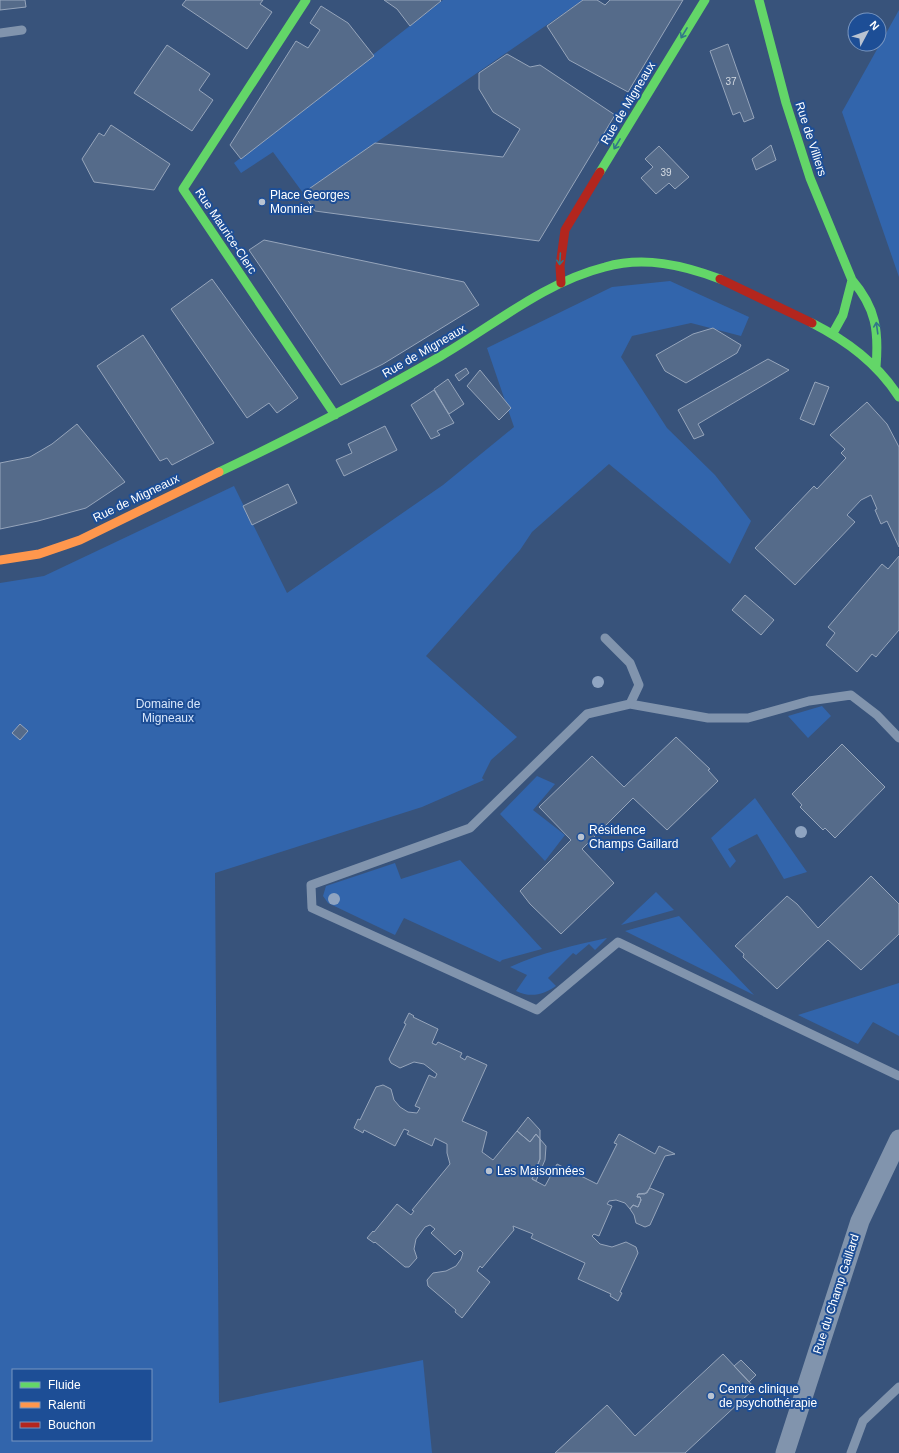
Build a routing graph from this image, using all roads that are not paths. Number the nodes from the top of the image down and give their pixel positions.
1 (306, 0) edge
2 (705, 0) edge
3 (759, 0) edge
4 (22, 30) dead end
5 (0, 33) edge
6 (852, 280) junction
7 (562, 282) junction
8 (833, 333) junction
9 (876, 367) junction
10 (899, 397) edge
11 (335, 415) junction
12 (0, 560) edge
13 (605, 638) dead end
14 (630, 704) junction
15 (899, 738) edge
16 (899, 1076) edge
17 (899, 1139) edge
18 (899, 1387) edge
19 (785, 1453) edge
20 (851, 1453) edge

1 - 11 street, Rue Maurice-Clerc
2 -> 7 street, Rue de Migneaux
3 - 6 street, Rue de Villiers
4 - 5 lane
6 - 8 street
9 -> 6 street, Rue de Villiers
7 - 8 street
7 - 11 street, Rue de Migneaux
8 - 9 street
9 - 10 street
11 - 12 street, Rue de Migneaux
13 - 14 lane
14 - 15 lane
14 - 16 lane
17 - 19 street, Rue du Champ Gaillard
18 - 20 lane

